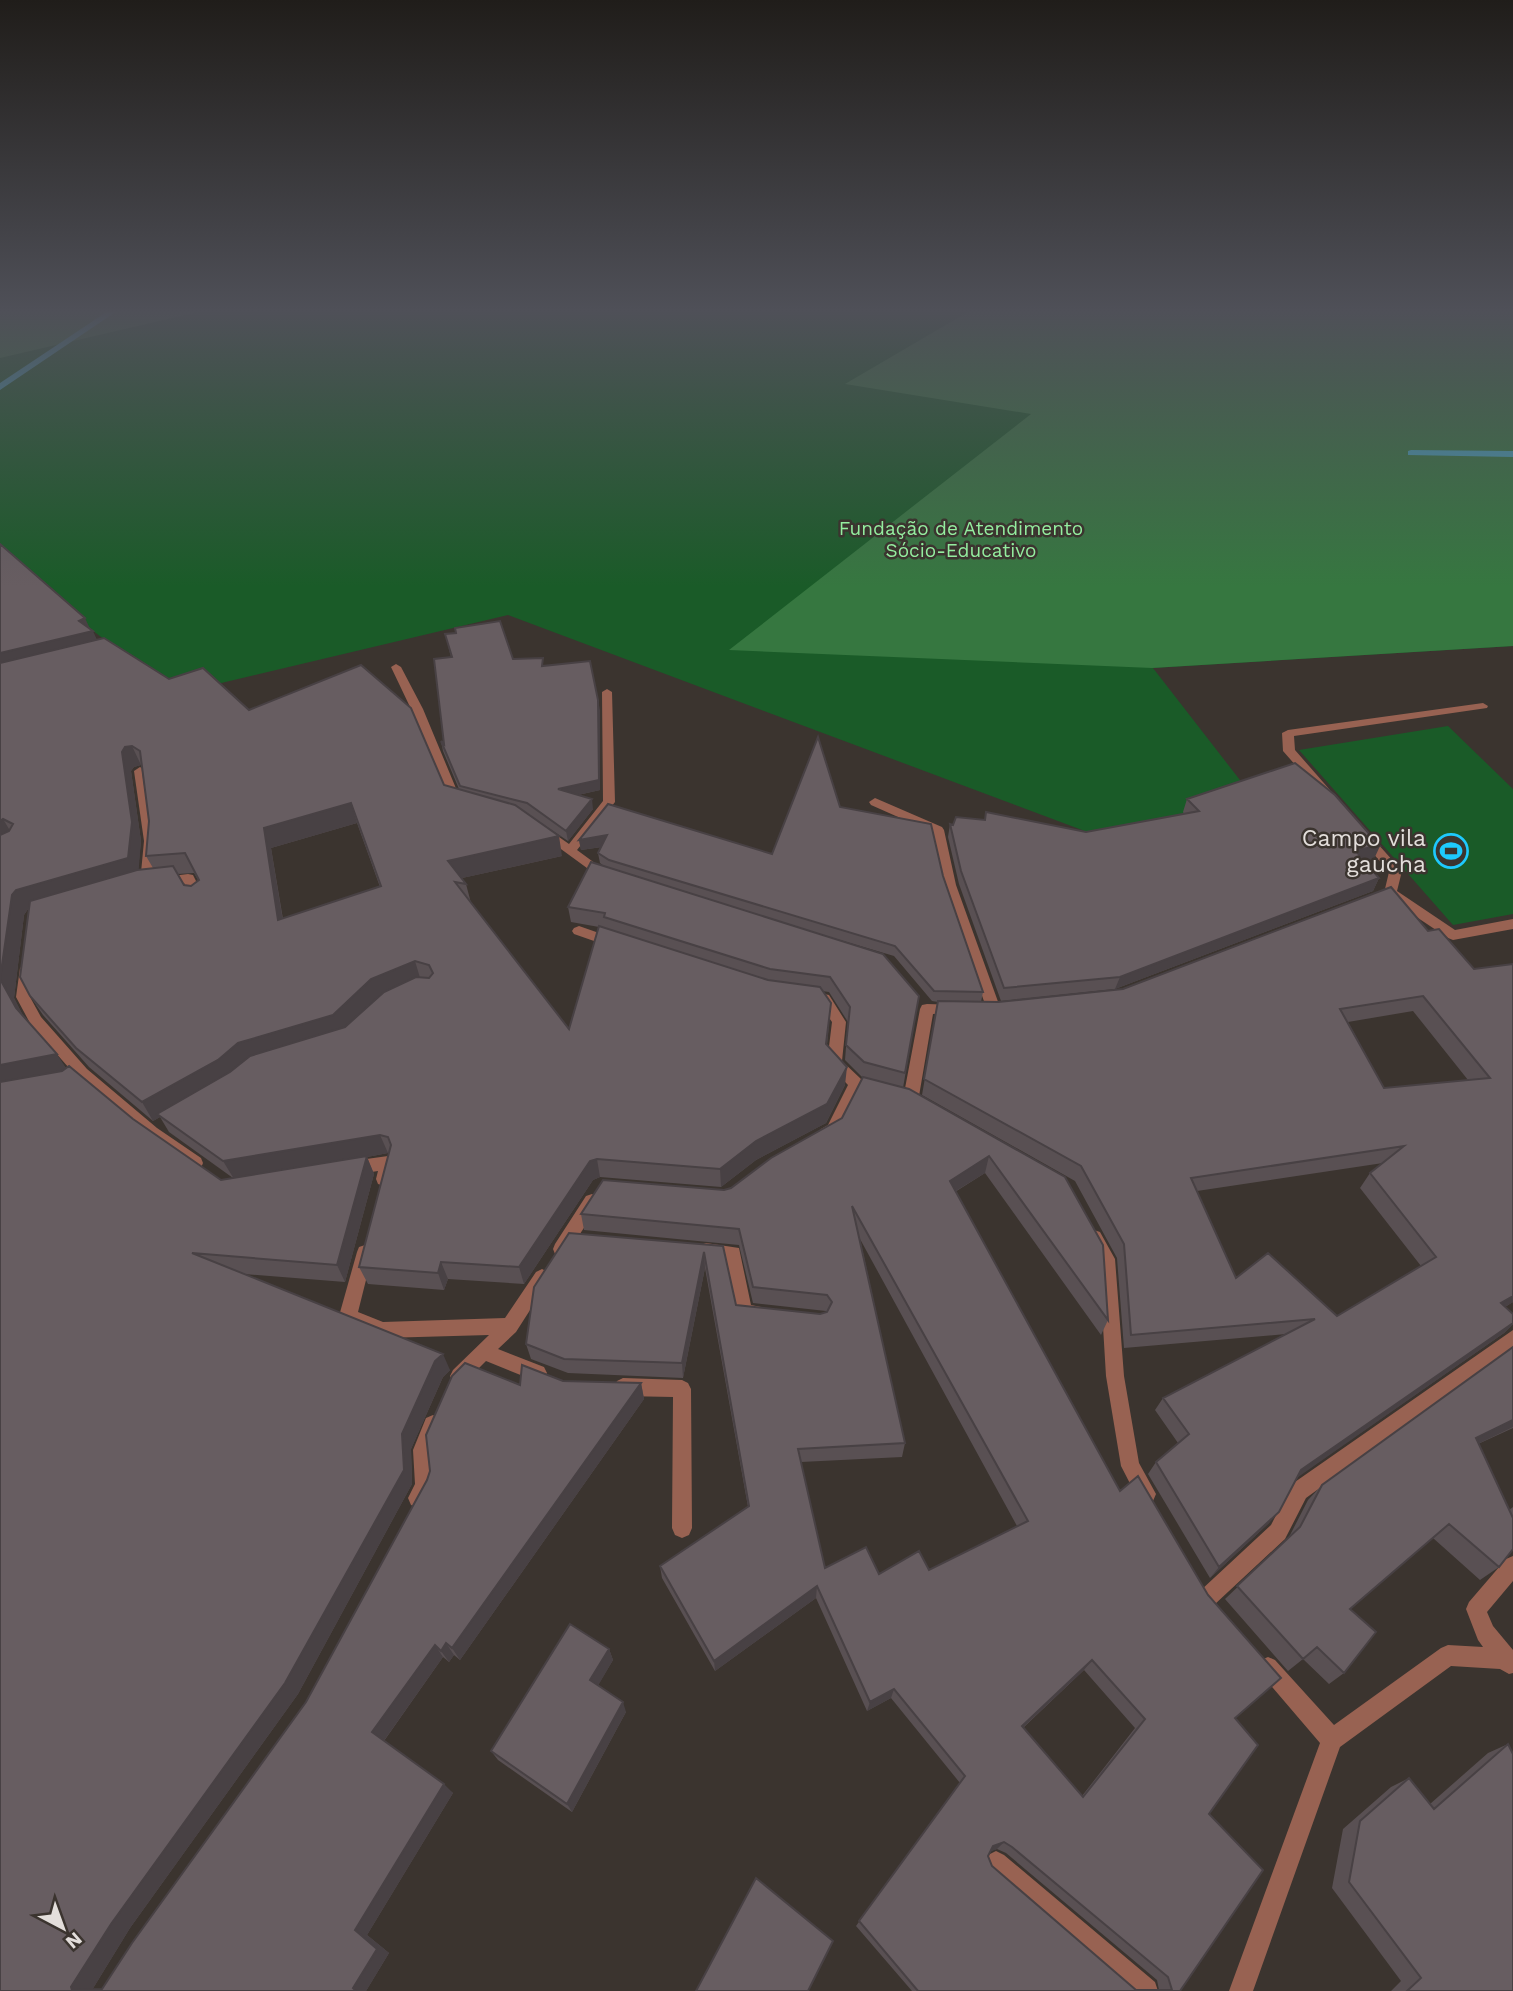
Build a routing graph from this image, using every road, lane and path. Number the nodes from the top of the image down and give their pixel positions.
1 (396, 667) dead end
2 (607, 692) dead end
3 (1483, 706) dead end
4 (140, 771) edge
5 (1334, 801) edge
6 (876, 802) dead end
7 (466, 803) edge
8 (536, 827) edge
9 (1360, 831) edge
10 (570, 851) junction
11 (617, 880) edge
12 (199, 899) edge
13 (1513, 923) edge
14 (579, 931) edge
15 (630, 948) edge
16 (28, 956) edge
17 (810, 997) edge
18 (856, 1084) junction
19 (878, 1090) edge
20 (932, 1111) edge
21 (810, 1141) edge
22 (339, 1170) edge
23 (208, 1172) edge
24 (600, 1187) edge
25 (382, 1188) edge
26 (1087, 1223) edge
27 (368, 1240) edge
28 (691, 1248) edge
29 (769, 1314) edge
30 (510, 1326) junction
31 (1513, 1338) edge
32 (484, 1352) junction
33 (555, 1380) edge
34 (606, 1386) edge
35 (412, 1511) edge
36 (1158, 1514) edge
37 (682, 1528) dead end
38 (1513, 1566) edge
39 (1207, 1597) edge
40 (1260, 1659) edge
41 (1511, 1663) edge
42 (1332, 1740) junction
43 (996, 1863) edge
44 (1247, 1987) edge
45 (1146, 1991) edge

1 - 7 lane
2 - 10 lane
3 - 5 lane
4 - 12 lane
6 - 20 lane
8 - 10 lane
9 - 13 lane
10 - 11 lane
14 - 15 lane
16 - 23 lane
17 - 18 lane
18 - 19 lane
18 - 21 lane
22 - 25 lane
24 - 30 lane
26 - 36 lane
27 - 30 lane
28 - 29 lane
30 - 32 lane
31 - 39 lane
32 - 33 lane
32 - 35 lane
34 - 37 lane
38 - 41 lane
40 - 42 lane
41 - 42 lane
42 - 44 lane
43 - 45 lane

